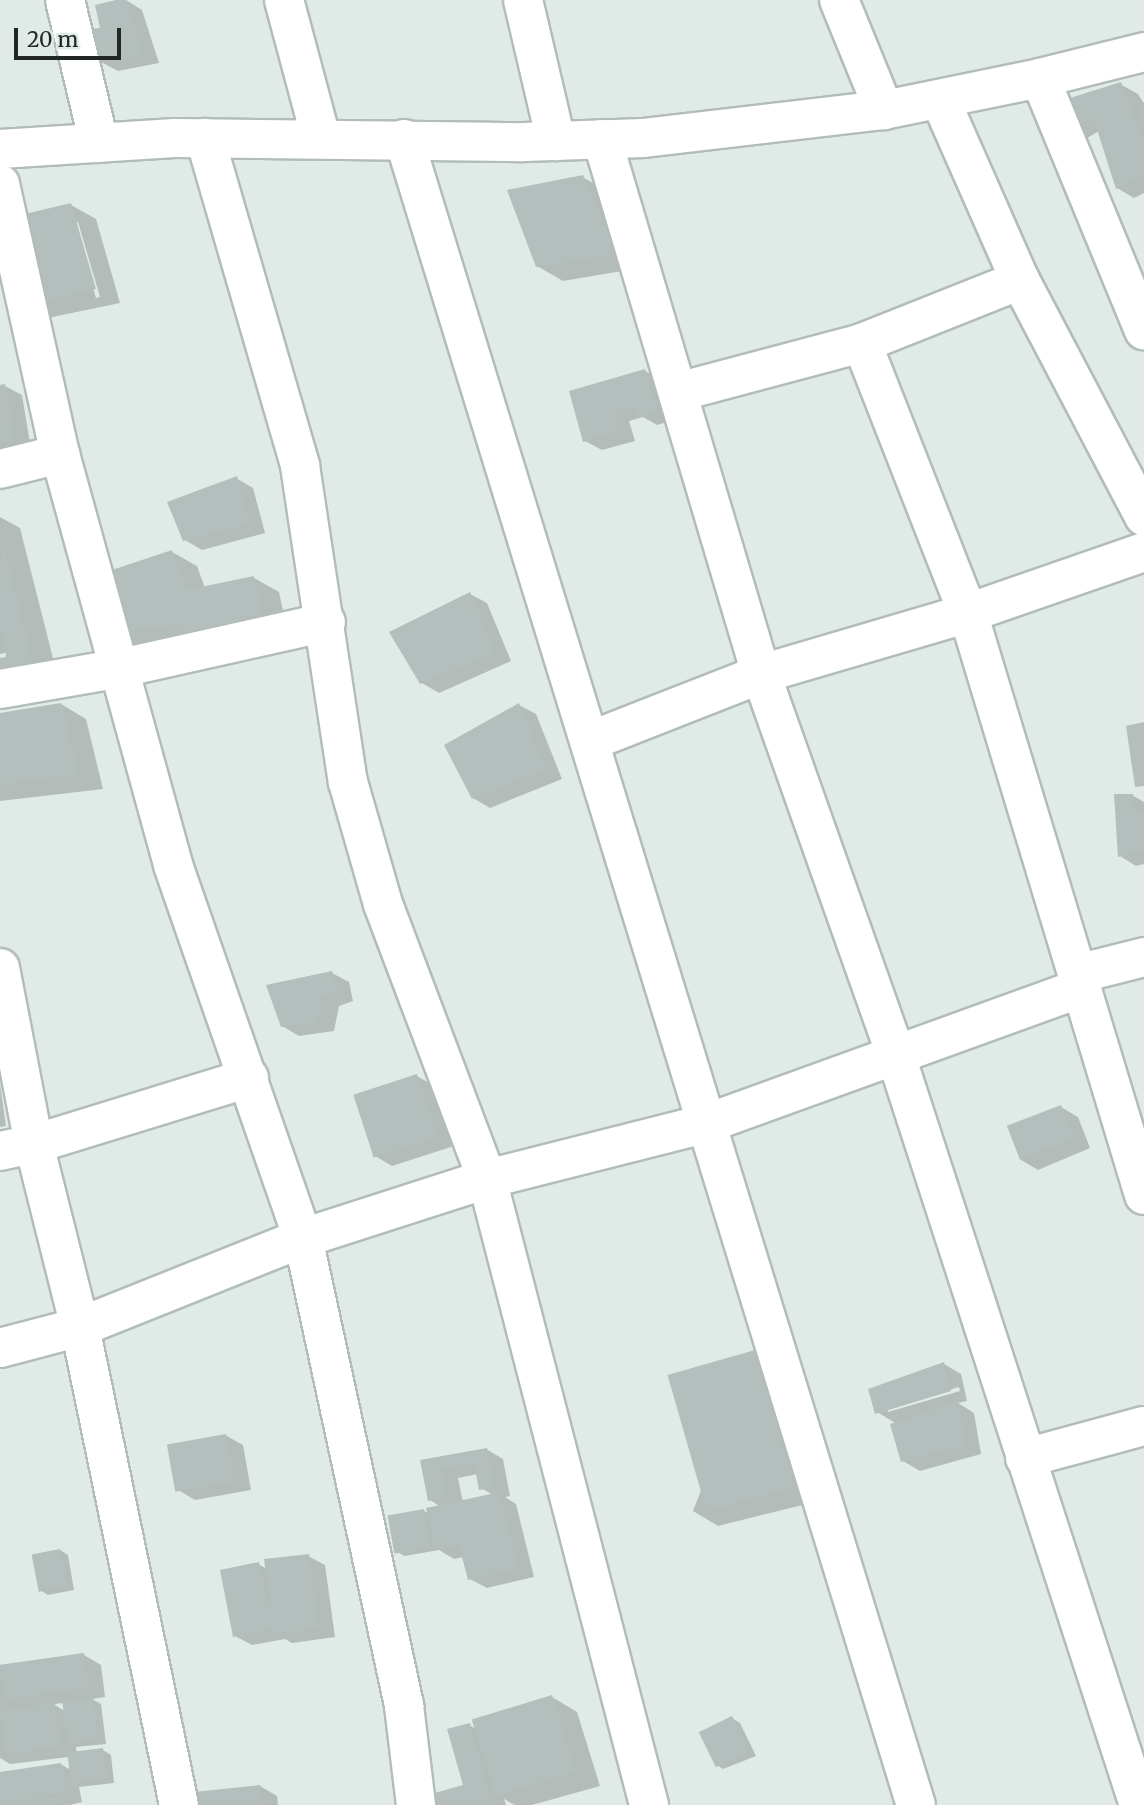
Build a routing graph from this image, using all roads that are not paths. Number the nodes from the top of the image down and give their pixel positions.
1 (65, 0) edge
2 (284, 0) edge
3 (523, 0) edge
4 (839, 0) edge
5 (1144, 52) edge
6 (1040, 78) junction
7 (940, 99) junction
8 (884, 110) junction
9 (205, 138) junction
10 (320, 138) junction
11 (404, 139) junction
12 (602, 139) junction
13 (556, 141) junction
14 (99, 143) junction
15 (0, 149) edge
16 (0, 184) edge
17 (1020, 280) junction
18 (1144, 330) edge
19 (862, 343) junction
20 (678, 393) junction
21 (60, 454) junction
22 (1131, 456) edge
23 (0, 469) edge
24 (1144, 516) edge
25 (1144, 552) edge
26 (968, 613) junction
27 (326, 622) junction
28 (121, 668) junction
29 (761, 674) junction
30 (0, 689) edge
31 (590, 741) junction
32 (1144, 957) edge
33 (0, 968) edge
34 (1079, 981) junction
35 (896, 1056) junction
36 (249, 1078) junction
37 (708, 1123) junction
38 (17, 1148) edge
39 (487, 1179) junction
40 (1144, 1195) edge
41 (303, 1238) junction
42 (80, 1327) junction
43 (0, 1348) edge
44 (1144, 1426) edge
45 (1025, 1458) junction
46 (179, 1805) edge
47 (416, 1805) edge
48 (649, 1805) edge
49 (916, 1805) edge
50 (1139, 1805) edge

1 - 14 street
2 - 10 street
3 - 13 street
4 - 8 street
5 - 6 street
6 - 7 street
6 - 18 street
7 - 8 street
7 - 17 street
8 - 12 street
9 - 10 street
9 - 14 street
9 - 27 street
10 - 11 street
11 - 13 street
11 - 31 street
12 - 13 street
12 - 20 street
14 - 15 street
16 - 21 street
17 - 19 street
17 - 22 street
19 - 20 street
19 - 26 street
20 - 29 street
21 - 23 street
21 - 28 street
22 - 24 street
25 - 26 street
26 - 29 street
26 - 34 street
27 - 28 street
27 - 39 street
28 - 30 street
28 - 36 street
29 - 31 street
29 - 35 street
31 - 37 street
32 - 34 street
33 - 38 street
34 - 35 street
34 - 40 street
35 - 37 street
35 - 45 street
36 - 38 street
36 - 41 street
37 - 39 street
37 - 49 street
38 - 42 street
39 - 41 street
39 - 48 street
41 - 42 street
41 - 47 street
42 - 43 street
42 - 46 street
44 - 45 street
45 - 50 street

